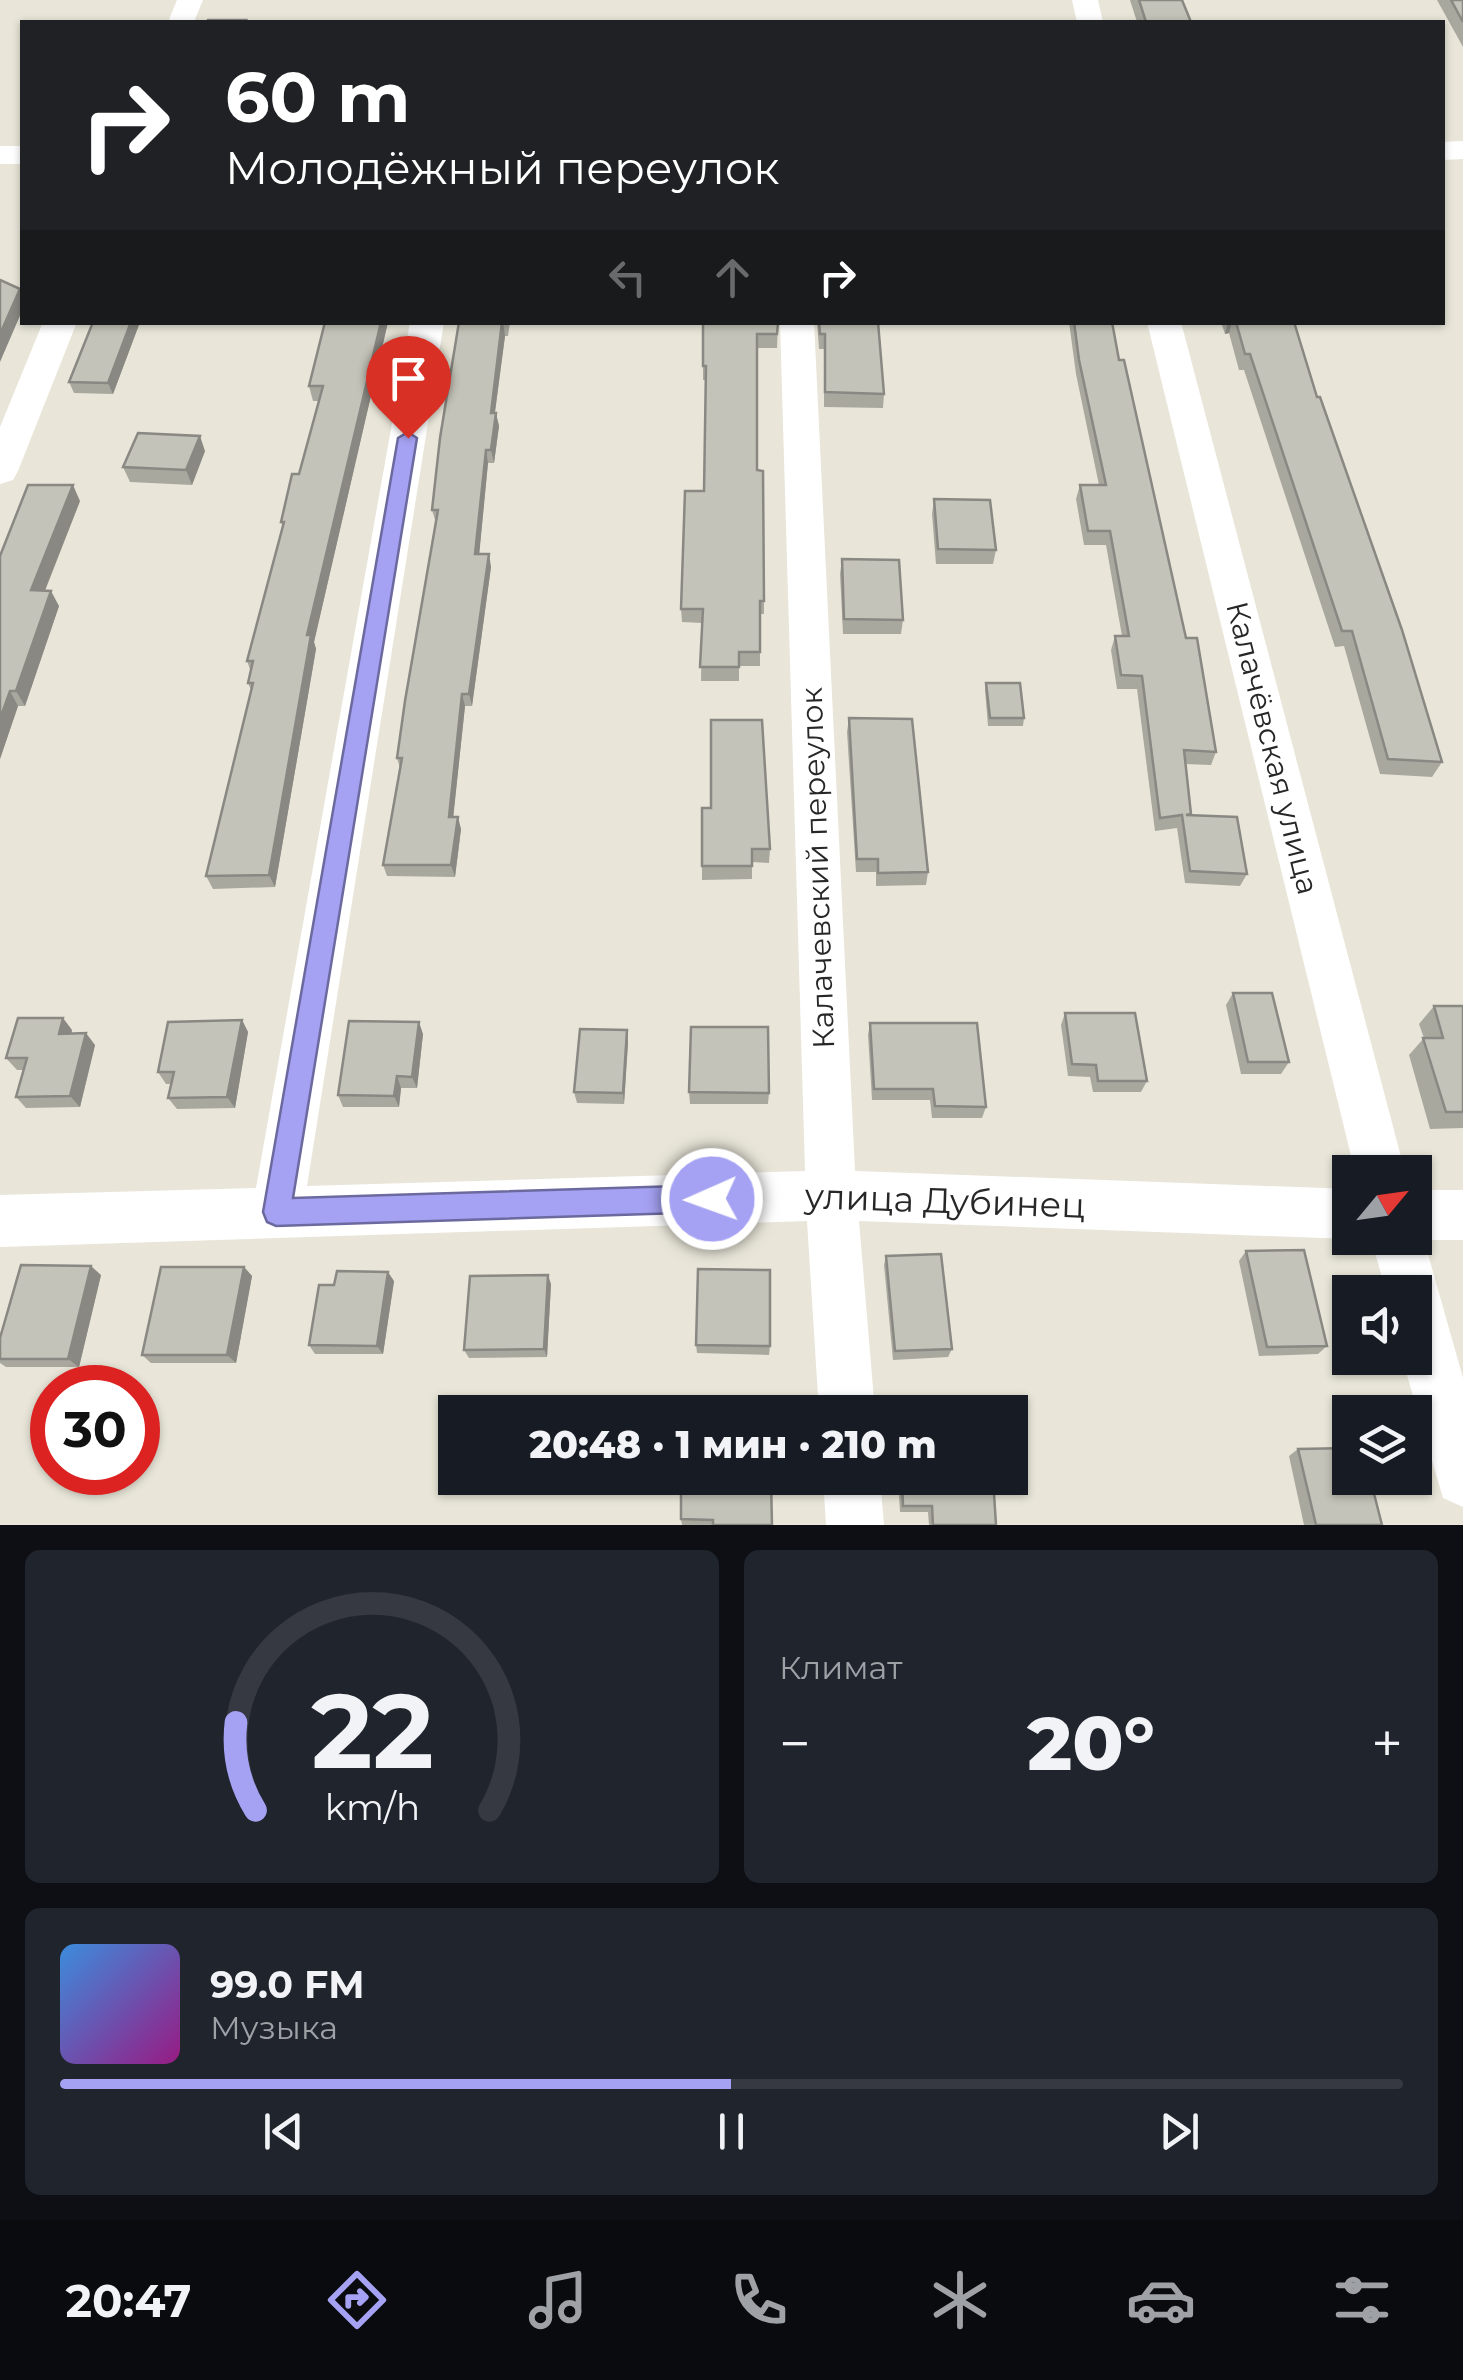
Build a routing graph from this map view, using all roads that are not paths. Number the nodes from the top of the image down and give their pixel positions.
1 (59, 325) edge
2 (426, 325) edge
3 (797, 325) edge
4 (1165, 325) edge
5 (0, 471) edge
6 (1376, 1155) edge
7 (831, 1195) junction
8 (276, 1212) junction
9 (1332, 1213) edge
10 (1463, 1214) edge
11 (1432, 1215) edge
12 (0, 1221) edge
13 (1432, 1366) edge
14 (846, 1395) edge
15 (1463, 1478) edge
16 (853, 1495) edge
17 (855, 1525) edge

1 - 5 street
2 - 8 street
3 - 7 street, Калачевский переулок
4 - 6 street, Калачёвская улица
7 - 8 street, улица Дубинец
7 - 9 street, улица Дубинец
7 - 14 street, Калачевский переулок
8 - 12 street, улица Дубинец
10 - 11 street
13 - 15 street
16 - 17 street

